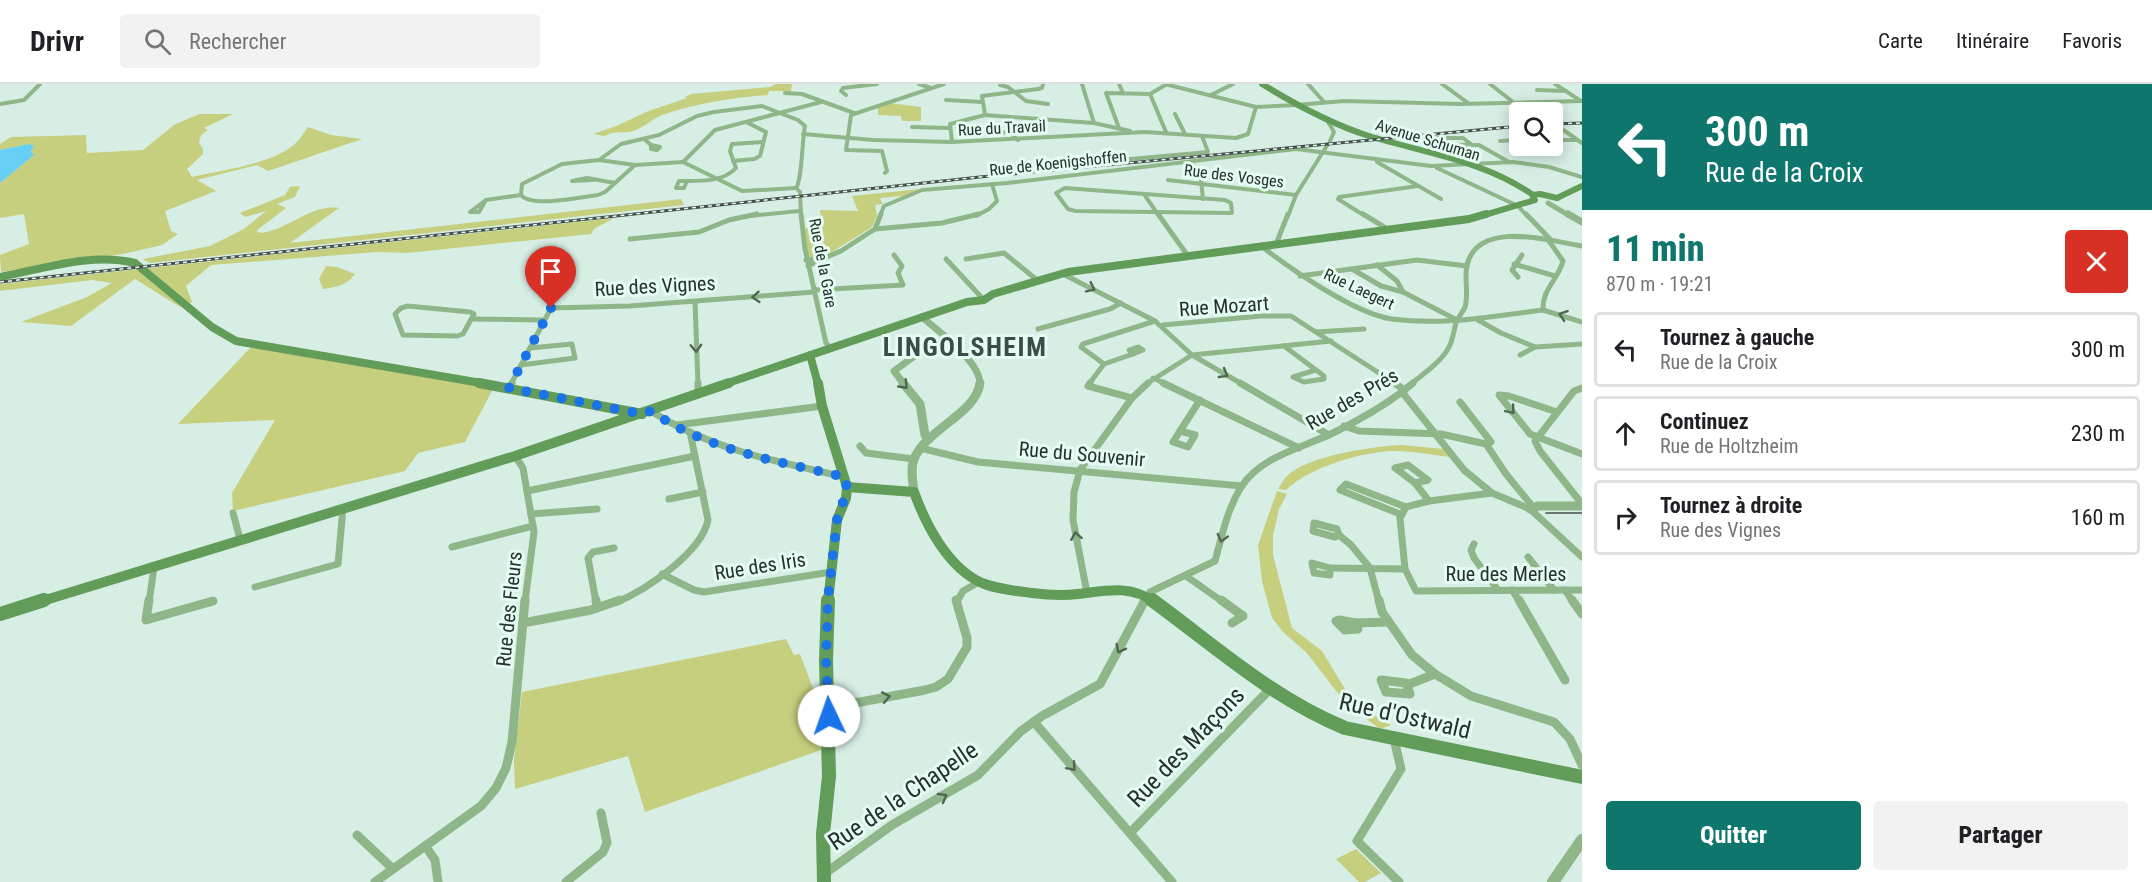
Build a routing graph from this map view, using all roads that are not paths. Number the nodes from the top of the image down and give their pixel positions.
1 (40, 84) edge
2 (877, 84) edge
3 (919, 84) edge
4 (944, 84) edge
5 (1043, 84) edge
6 (1082, 84) edge
7 (1119, 84) edge
8 (1166, 84) edge
9 (1233, 84) edge
10 (1262, 84) edge
11 (1308, 84) edge
12 (1442, 84) edge
13 (1490, 84) edge
14 (1555, 84) edge
15 (1000, 85) edge
16 (931, 88) junction
17 (1537, 90) dead end
18 (1566, 91) junction
19 (1014, 92) junction
20 (785, 93) dead end
21 (1123, 93) junction
22 (1150, 94) junction
23 (846, 95) dead end
24 (1211, 95) junction
25 (946, 100) dead end
26 (1582, 101) edge
27 (821, 102) junction
28 (982, 102) junction
29 (1324, 102) junction
30 (1509, 102) edge
31 (1513, 102) edge
32 (1528, 102) edge
33 (0, 104) edge
34 (1048, 104) dead end
35 (1468, 104) junction
36 (1296, 105) junction
37 (1256, 107) junction
38 (780, 112) junction
39 (854, 113) junction
40 (1175, 114) dead end
41 (985, 115) junction
42 (1327, 120) junction
43 (746, 122) junction
44 (1094, 123) junction
45 (912, 127) dead end
46 (949, 128) junction
47 (1119, 128) junction
48 (1563, 130) edge
49 (1002, 132) dead end
50 (1136, 132) junction
51 (1166, 132) junction
52 (803, 134) junction
53 (1185, 134) junction
54 (1202, 136) junction
55 (644, 139) junction
56 (848, 139) junction
57 (1018, 140) junction
58 (1563, 141) edge
59 (763, 142) junction
60 (952, 142) junction
61 (1581, 142) edge
62 (651, 145) dead end
63 (1472, 145) junction
64 (1324, 151) junction
65 (599, 159) junction
66 (1372, 159) junction
67 (733, 161) junction
68 (683, 162) junction
69 (1188, 162) junction
70 (1509, 162) junction
71 (635, 165) junction
72 (1468, 165) junction
73 (1053, 166) dead end
74 (1435, 167) junction
75 (885, 173) dead end
76 (1582, 177) edge
77 (716, 178) junction
78 (593, 180) dead end
79 (1168, 180) dead end
80 (687, 181) dead end
81 (615, 183) junction
82 (992, 184) junction
83 (1200, 184) junction
84 (1418, 186) junction
85 (1582, 186) edge
86 (793, 187) junction
87 (1567, 192) junction
88 (1144, 194) junction
89 (521, 195) junction
90 (1296, 195) junction
91 (1541, 198) junction
92 (487, 199) dead end
93 (1203, 199) junction
94 (1442, 199) dead end
95 (1557, 200) junction
96 (1521, 205) junction
97 (799, 211) junction
98 (1154, 211) junction
99 (1582, 220) edge
100 (875, 229) junction
101 (1389, 230) junction
102 (630, 239) dead end
103 (1549, 240) junction
104 (1276, 244) junction
105 (1261, 246) junction
106 (1582, 246) edge
107 (894, 255) dead end
108 (1522, 255) dead end
109 (1188, 256) junction
110 (946, 259) dead end
111 (966, 259) dead end
112 (806, 260) junction
113 (822, 260) junction
114 (1514, 264) junction
115 (1377, 265) junction
116 (808, 266) junction
117 (1467, 266) junction
118 (1352, 268) junction
119 (1061, 273) junction
120 (0, 276) edge
121 (1300, 276) junction
122 (1555, 276) junction
123 (1518, 277) dead end
124 (1038, 280) junction
125 (814, 291) junction
126 (1403, 292) junction
127 (984, 300) junction
128 (695, 302) junction
129 (1121, 303) junction
130 (1543, 310) junction
131 (922, 317) junction
132 (472, 319) junction
133 (544, 320) junction
134 (1457, 320) junction
135 (1478, 320) junction
136 (1155, 321) junction
137 (1582, 322) edge
138 (1163, 325) junction
139 (1038, 329) dead end
140 (1364, 329) dead end
141 (1316, 332) junction
142 (946, 339) junction
143 (1331, 341) junction
144 (1582, 344) edge
145 (1284, 346) junction
146 (1535, 346) junction
147 (530, 348) junction
148 (831, 348) junction
149 (1133, 354) dead end
150 (810, 355) junction
151 (1192, 355) junction
152 (1520, 355) dead end
153 (1104, 364) junction
154 (520, 365) junction
155 (1317, 370) dead end
156 (1153, 378) junction
157 (509, 388) junction
158 (1582, 388) edge
159 (1403, 391) junction
160 (698, 395) junction
161 (1132, 398) junction
162 (1200, 400) junction
163 (1460, 402) dead end
164 (822, 406) junction
165 (646, 412) junction
166 (1557, 412) junction
167 (674, 426) junction
168 (1344, 426) junction
169 (1180, 431) dead end
170 (690, 432) junction
171 (1437, 434) junction
172 (1329, 435) junction
173 (1537, 437) junction
174 (707, 439) junction
175 (929, 439) junction
176 (693, 442) junction
177 (1486, 444) junction
178 (860, 446) dead end
179 (920, 448) junction
180 (1299, 448) junction
181 (1582, 454) edge
182 (515, 456) junction
183 (695, 456) junction
184 (914, 459) junction
185 (1080, 470) junction
186 (1415, 483) dead end
187 (846, 485) junction
188 (1242, 486) junction
189 (527, 491) junction
190 (703, 492) junction
191 (1492, 493) junction
192 (914, 494) junction
193 (669, 499) dead end
194 (1429, 501) junction
195 (1582, 505) edge
196 (1406, 507) junction
197 (343, 508) junction
198 (1532, 508) junction
199 (597, 509) dead end
200 (233, 513) dead end
201 (531, 514) junction
202 (1400, 514) junction
203 (533, 526) junction
204 (1339, 535) dead end
205 (240, 539) junction
206 (1475, 546) dead end
207 (452, 547) dead end
208 (614, 548) dead end
209 (1528, 557) dead end
210 (1582, 557) edge
211 (152, 566) junction
212 (1330, 568) dead end
213 (1370, 568) junction
214 (1405, 569) junction
215 (831, 572) junction
216 (662, 574) junction
217 (1186, 576) junction
218 (980, 582) junction
219 (255, 586) dead end
220 (1498, 590) junction
221 (1512, 590) junction
222 (1554, 590) junction
223 (1565, 590) junction
224 (1582, 590) edge
225 (1087, 593) junction
226 (1147, 597) junction
227 (213, 601) dead end
228 (38, 605) junction
229 (597, 608) junction
230 (0, 614) edge
231 (1582, 614) edge
232 (0, 621) edge
233 (1388, 622) junction
234 (523, 623) junction
235 (1232, 623) dead end
236 (1356, 623) dead end
237 (1435, 674) junction
238 (1565, 680) dead end
239 (1407, 686) dead end
240 (1270, 689) junction
241 (828, 708) junction
242 (1034, 722) junction
243 (1394, 739) junction
244 (1582, 765) edge
245 (1582, 777) edge
246 (601, 813) dead end
247 (1130, 833) junction
248 (357, 835) dead end
249 (1582, 840) edge
250 (426, 847) junction
251 (393, 869) junction
252 (824, 878) edge
253 (375, 882) edge
254 (438, 882) edge
255 (566, 882) edge
256 (1172, 882) edge
257 (1399, 882) edge
258 (1553, 882) edge

1 - 33 street
2 - 23 street
3 - 16 street
4 - 16 street
5 - 19 street
6 - 44 street
7 - 21 street
8 - 22 street
8 - 24 street
9 - 24 street
10 - 36 main road, Avenue Schuman
11 - 29 street
12 - 35 street
13 - 31 street
14 - 18 street
15 - 19 street
16 - 39 street
17 - 18 street
18 - 26 street
19 - 28 street
19 - 34 street
20 - 27 street
21 - 22 street
21 - 47 street
22 - 51 street
24 - 37 street
25 - 28 street
26 - 32 street
27 - 38 street
27 - 39 street
28 - 41 street
29 - 35 street
29 - 36 street
30 - 35 street
36 - 37 street
36 - 42 main road, Avenue Schuman
37 - 54 street, Rue du Travail
38 - 43 street
38 - 52 street
38 - 55 street
39 - 56 street
40 - 53 street
41 - 44 street
41 - 46 street
42 - 64 street
42 - 72 main road, Avenue Schuman
43 - 59 street
43 - 68 street
44 - 47 street
45 - 46 street
46 - 60 street
47 - 50 street
48 - 61 street
49 - 57 street
50 - 51 street, Rue du Travail
50 - 57 street, Rue du Travail
51 - 53 street, Rue du Travail
52 - 56 street, Rue du Travail
52 - 86 street
53 - 54 street, Rue du Travail
54 - 73 street
55 - 62 street
55 - 65 street
56 - 60 street, Rue du Travail
56 - 75 street
57 - 60 street, Rue du Travail
58 - 61 street
59 - 67 street
59 - 67 street
63 - 63 street
63 - 70 street
64 - 66 street, Rue de Koenigshoffen
64 - 69 street, Rue de Koenigshoffen
64 - 90 street
65 - 71 street
65 - 89 street
66 - 74 street, Rue de Koenigshoffen
66 - 84 street
67 - 77 street
68 - 71 street
68 - 77 street
69 - 82 street, Rue de Koenigshoffen
69 - 83 street
70 - 72 street
70 - 76 street
71 - 81 street
72 - 74 street
72 - 91 main road, Avenue Schuman
74 - 96 street
77 - 80 street
77 - 86 street
78 - 81 street
79 - 83 street, Rue des Vosges
81 - 89 street
82 - 100 street, Rue de Koenigshoffen
82 - 100 street
83 - 90 street, Rue des Vosges
83 - 93 street
84 - 94 street
84 - 101 street
85 - 87 main road
86 - 97 street, Rue de la Gare
87 - 91 main road
87 - 95 main road
88 - 93 street
88 - 98 street
88 - 98 street
89 - 92 street
90 - 104 street
91 - 95 main road
91 - 96 main road
91 - 99 street, Avenue Schuman
93 - 98 street
95 - 99 street, Avenue Schuman
96 - 101 main road
96 - 103 street
97 - 102 street
97 - 112 street, Rue de la Gare
98 - 109 street
100 - 113 street, Rue de Koenigshoffen
101 - 104 main road
103 - 106 street
103 - 117 street
103 - 122 street
104 - 105 main road
105 - 109 main road
105 - 121 street, Rue Laegert
107 - 125 street, Rue des Vignes
108 - 114 street
109 - 119 main road
110 - 127 street
111 - 124 street
112 - 113 street, Rue de Koenigshoffen
112 - 116 street, Rue de la Gare
113 - 116 street, Rue de Koenigshoffen
114 - 122 street
114 - 123 street
115 - 117 street
115 - 118 street
115 - 126 street
116 - 125 street, Rue de la Gare
117 - 134 street, Rue des Prés
118 - 121 street
118 - 126 street
119 - 124 main road
119 -> 129 street
120 - 157 main road
121 - 134 street, Rue Laegert
122 - 130 street
124 - 127 main road
125 -> 128 street, Rue des Vignes
125 - 148 street, Rue de la Gare
126 - 134 street
127 - 131 main road
128 - 133 street, Rue des Vignes
128 -> 160 street
129 - 136 street
129 - 139 street
130 - 135 street, Rue Laegert
137 -> 130 street
131 - 142 street
131 - 148 main road
132 - 132 street
132 - 133 street
133 - 147 street
134 - 135 street, Rue Laegert
134 - 159 street, Rue des Prés
135 - 146 street
136 - 138 street
136 - 153 street
138 - 141 street, Rue Mozart
138 - 151 street
140 - 141 street
141 - 143 street
142 - 175 street
142 -> 175 street
143 - 145 street
143 - 159 street
144 - 146 street
145 - 151 street
145 - 155 street
146 - 152 street
147 - 154 street
147 - 154 street
148 - 150 main road
149 - 153 street
150 - 160 main road
150 - 164 main road
151 - 156 street
151 -> 172 street
153 - 161 street
154 - 157 street
156 - 161 street
156 - 162 street
157 - 165 main road
158 - 166 street
159 - 168 street, Rue des Prés
159 - 171 street
160 - 165 main road
161 - 185 street
162 - 169 street
162 - 180 street
163 - 177 street
164 - 167 street
164 - 187 main road
165 - 167 street
165 - 182 main road
166 - 173 street
166 -> 173 street
167 - 170 street
168 - 171 street
168 - 172 street, Rue des Prés
170 - 174 street
170 - 176 street
171 - 177 street
171 - 191 street
172 - 180 street, Rue des Prés
173 - 181 street
173 - 195 street
174 - 176 street
174 - 187 street
175 - 179 street
176 - 183 street
177 - 198 street
178 - 184 street
179 - 184 street
179 - 185 street, Rue du Souvenir
180 - 188 street, Rue des Prés
182 - 189 street, Rue des Fleurs
182 - 197 main road
183 - 189 street
183 - 190 street
184 - 192 street
185 - 188 street, Rue du Souvenir
225 -> 185 street
186 - 194 street
187 - 192 main road
187 - 215 main road
188 -> 217 street, Rue des Prés
189 - 201 street, Rue des Fleurs
190 - 193 street
190 - 216 street
191 - 194 street
191 - 198 street
192 - 218 main road
194 - 196 street
195 - 198 street
196 - 202 street
196 - 202 street
197 - 205 main road
197 - 219 street
198 - 210 street
199 - 201 street
200 - 205 street
201 - 203 street, Rue des Fleurs
202 - 214 street
203 - 207 street
203 - 234 street, Rue des Fleurs
204 - 213 street
205 - 211 main road
206 - 220 street
208 - 229 street
209 - 222 street
211 - 227 street
211 - 228 main road
212 - 213 street
213 - 214 street
213 - 233 street
214 - 220 street, Rue des Merles
215 - 216 street, Rue des Iris
215 - 241 main road
216 - 229 street
217 - 226 street, Rue des Prés
217 - 235 street
218 - 225 main road
241 -> 218 street
220 - 221 street, Rue des Merles
221 - 222 street, Rue des Merles
221 - 238 street
222 - 223 street, Rue des Merles
223 - 224 street, Rue des Merles
223 - 231 street
225 - 226 main road
226 - 240 main road, Rue d'Ostwald
226 -> 242 street, Rue de la Chapelle
228 - 230 main road
228 - 232 main road
229 - 234 street
233 - 236 street
233 - 237 street
234 - 250 street, Rue des Fleurs
237 - 239 street
237 - 244 street
240 - 243 main road, Rue d'Ostwald
240 - 247 street, Rue des Maçons
241 - 252 main road
242 -> 247 street
252 -> 242 street, Rue de la Chapelle
243 - 245 main road, Rue d'Ostwald
243 - 257 street
246 - 255 street
247 - 256 street
248 - 251 street
249 - 258 street
250 - 251 street, Rue des Fleurs
250 - 254 street
251 - 253 street, Rue des Fleurs

